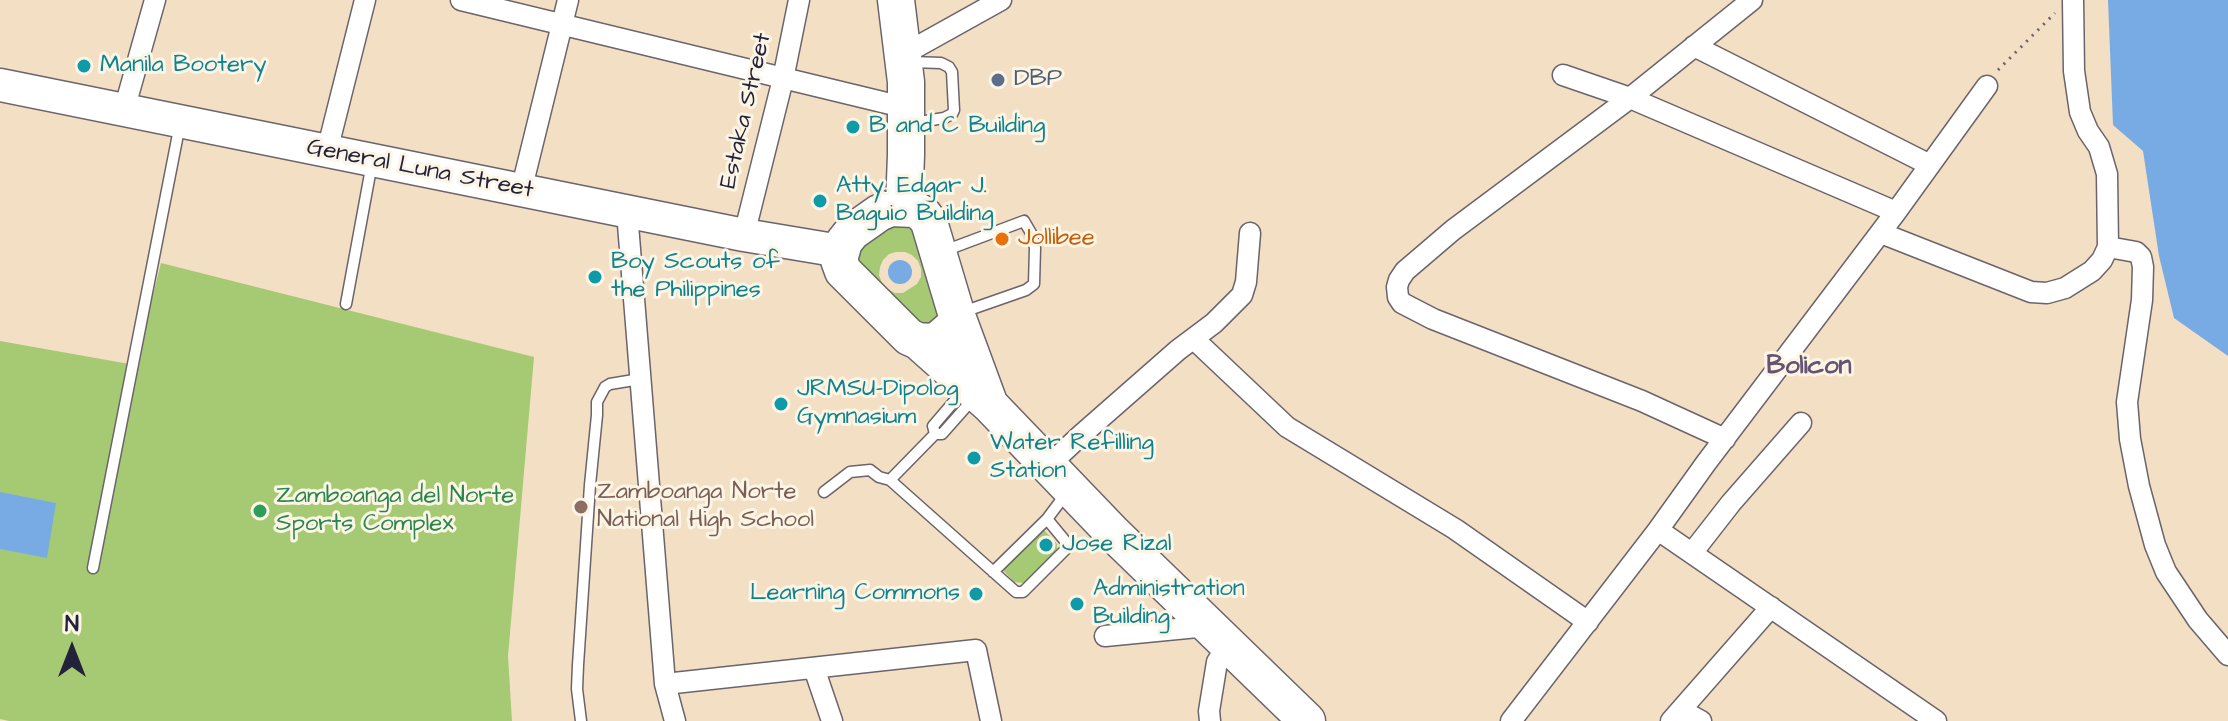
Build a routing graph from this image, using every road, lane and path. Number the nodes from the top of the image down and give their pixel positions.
1 (155, 0) edge
2 (365, 0) edge
3 (461, 0) edge
4 (568, 0) edge
5 (799, 0) edge
6 (896, 0) edge
7 (1001, 0) edge
8 (1752, 0) edge
9 (2065, 6) edge
10 (562, 26) junction
11 (1694, 46) junction
12 (904, 58) junction
13 (1563, 75) dead end
14 (783, 79) junction
15 (0, 85) edge
16 (1987, 86) joint
17 (1630, 98) junction
18 (124, 110) junction
19 (907, 116) junction
20 (181, 122) junction
21 (327, 151) junction
22 (372, 161) junction
23 (1930, 165) junction
24 (521, 191) junction
25 (904, 207) junction
26 (627, 212) junction
27 (1896, 212) junction
28 (1250, 233) dead end
29 (1881, 233) junction
30 (744, 235) junction
31 (954, 247) junction
32 (2108, 247) junction
33 (840, 251) junction
34 (346, 304) dead end
35 (956, 315) junction
36 (1192, 340) junction
37 (918, 341) junction
38 (640, 379) junction
39 (978, 395) junction
40 (1801, 423) dead end
41 (1725, 439) junction
42 (1059, 478) junction
43 (890, 480) junction
44 (824, 492) dead end
45 (1047, 519) junction
46 (1658, 530) junction
47 (1692, 553) junction
48 (93, 568) dead end
49 (993, 572) junction
50 (1771, 607) junction
51 (1588, 622) junction
52 (1105, 636) dead end
53 (1218, 636) junction
54 (2228, 655) edge
55 (814, 668) junction
56 (665, 684) junction
57 (1676, 715) edge
58 (581, 721) edge
59 (675, 721) edge
60 (832, 721) edge
61 (991, 721) edge
62 (1210, 721) edge
63 (1307, 721) edge
64 (1511, 721) edge
65 (1701, 721) edge
66 (1936, 721) edge

1 - 18 street
2 - 21 street
3 - 10 street
4 - 10 street
5 - 14 street, Estaka Street
6 - 12 highway
7 - 12 street
8 - 11 street
9 - 16 path
9 - 32 street
10 - 14 street
10 - 24 street
11 - 17 street
11 - 23 street
12 - 19 highway
13 - 17 street
14 - 19 street
14 - 30 street, Estaka Street
15 - 18 main road, General Luna Street
16 - 23 street
17 - 27 street
17 - 41 street
18 - 20 main road, General Luna Street
19 - 25 highway
20 - 21 main road, General Luna Street
20 - 48 lane
21 - 22 main road, General Luna Street
22 - 24 main road, General Luna Street
22 - 34 lane
23 - 27 street
24 - 26 main road, General Luna Street
25 - 31 highway
25 - 33 highway
26 - 30 main road, General Luna Street
26 - 38 street
27 - 29 street
28 - 36 street
29 - 32 street
29 - 41 street
30 - 33 main road, General Luna Street
31 - 35 highway
31 - 35 lane
32 - 54 street
33 - 37 highway
35 - 37 highway
35 - 39 highway
36 - 42 street
36 - 51 street
37 - 39 highway
38 - 56 street
38 - 58 lane
39 - 42 highway
39 - 43 lane
40 - 47 street
41 - 46 street
42 - 45 lane
42 - 53 highway
43 - 44 lane
43 - 49 lane
45 - 49 lane
45 - 49 lane
46 - 47 street
46 - 51 street
47 - 50 street
50 - 57 street
50 - 66 street
51 - 64 street
52 - 53 street
53 - 62 street
53 - 63 highway
55 - 56 street
55 - 60 street
55 - 61 street
56 - 59 street
57 - 65 street

